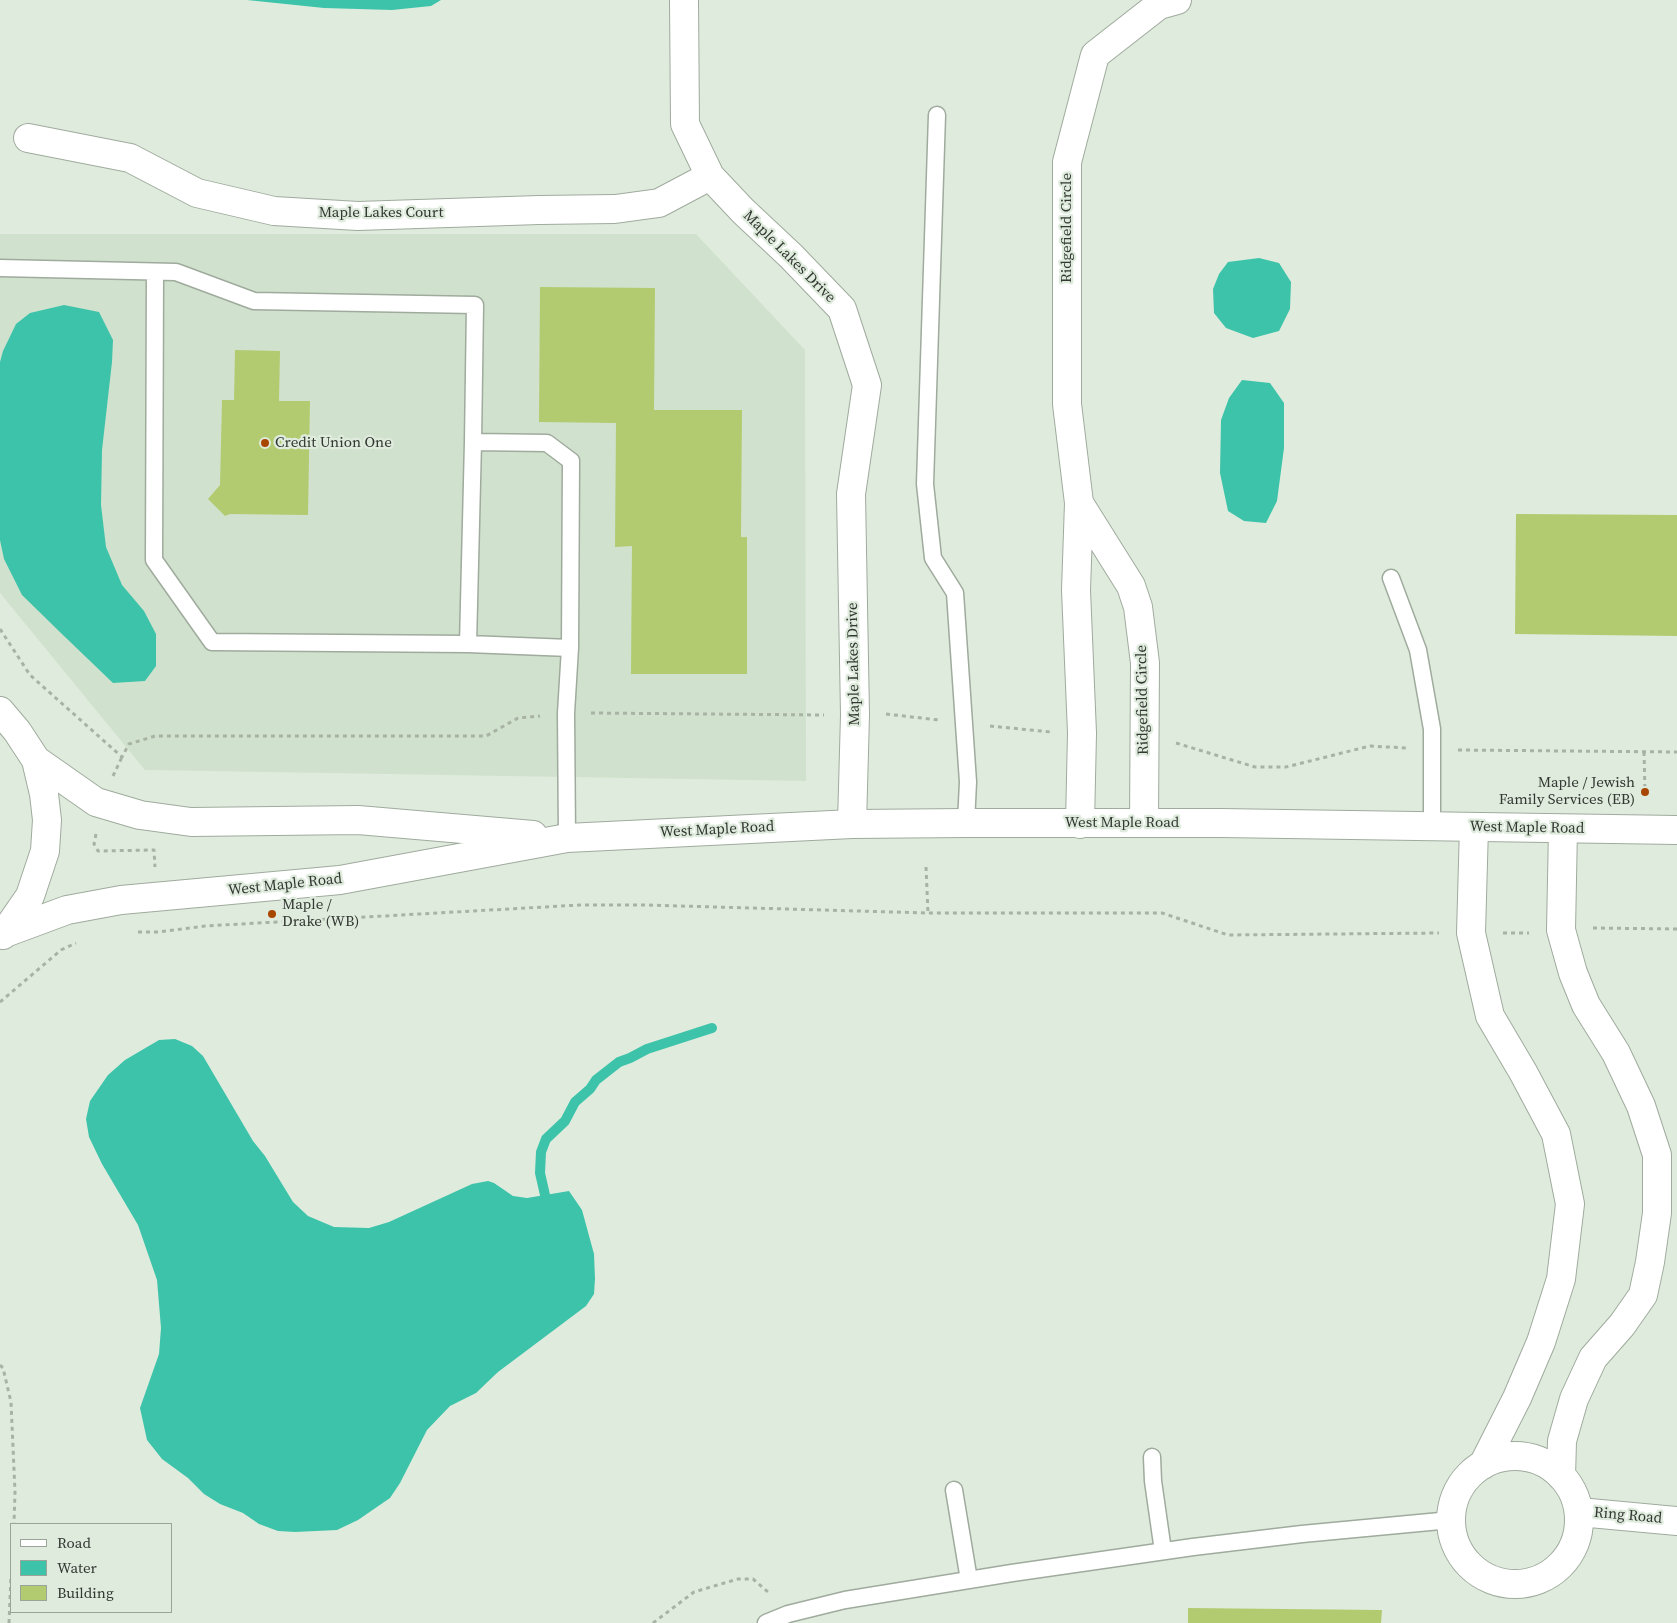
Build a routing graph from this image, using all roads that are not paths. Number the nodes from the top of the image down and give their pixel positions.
1 (684, 0) edge
2 (1163, 2) edge
3 (937, 115) dead end
4 (28, 138) dead end
5 (710, 176) junction
6 (0, 268) edge
7 (155, 272) junction
8 (473, 442) junction
9 (1078, 503) junction
10 (1391, 578) dead end
11 (468, 644) junction
12 (570, 648) junction
13 (0, 711) edge
14 (36, 760) junction
15 (966, 823) junction
16 (1144, 823) junction
17 (852, 824) junction
18 (1080, 824) junction
19 (1432, 826) junction
20 (1474, 827) junction
21 (1562, 829) junction
22 (1677, 830) edge
23 (567, 838) junction
24 (2, 936) edge
25 (1152, 1457) dead end
26 (1483, 1465) junction
27 (1561, 1476) junction
28 (954, 1490) dead end
29 (1579, 1512) junction
30 (1451, 1520) junction
31 (1677, 1521) edge
32 (1163, 1551) junction
33 (969, 1580) junction
34 (771, 1621) edge

1 - 5 street, Maple Lakes Drive
2 - 9 street, Ridgefield Circle
3 - 15 lane
4 - 5 street, Maple Lakes Court
5 - 17 street, Maple Lakes Drive
6 - 7 lane
7 - 8 lane
7 - 11 lane
8 - 11 lane
8 - 12 lane
9 - 16 street, Ridgefield Circle
9 - 18 street, Ridgefield Circle
10 - 19 lane
11 - 12 lane
12 - 23 lane
13 - 14 street
14 - 23 street, West Maple Road
14 - 24 street
15 - 17 street, West Maple Road
15 - 18 street, West Maple Road
16 - 18 street, West Maple Road
16 - 19 street, West Maple Road
17 - 23 street, West Maple Road
19 - 20 street, West Maple Road
20 - 21 street, West Maple Road
20 - 26 street
21 - 22 street, West Maple Road
21 - 27 street
23 - 24 street, West Maple Road
25 - 32 lane
26 - 27 street
26 - 30 street
27 - 29 street
28 - 33 lane
29 - 30 street
29 - 31 street, Ring Road
30 - 32 lane
32 - 33 lane
33 - 34 lane

